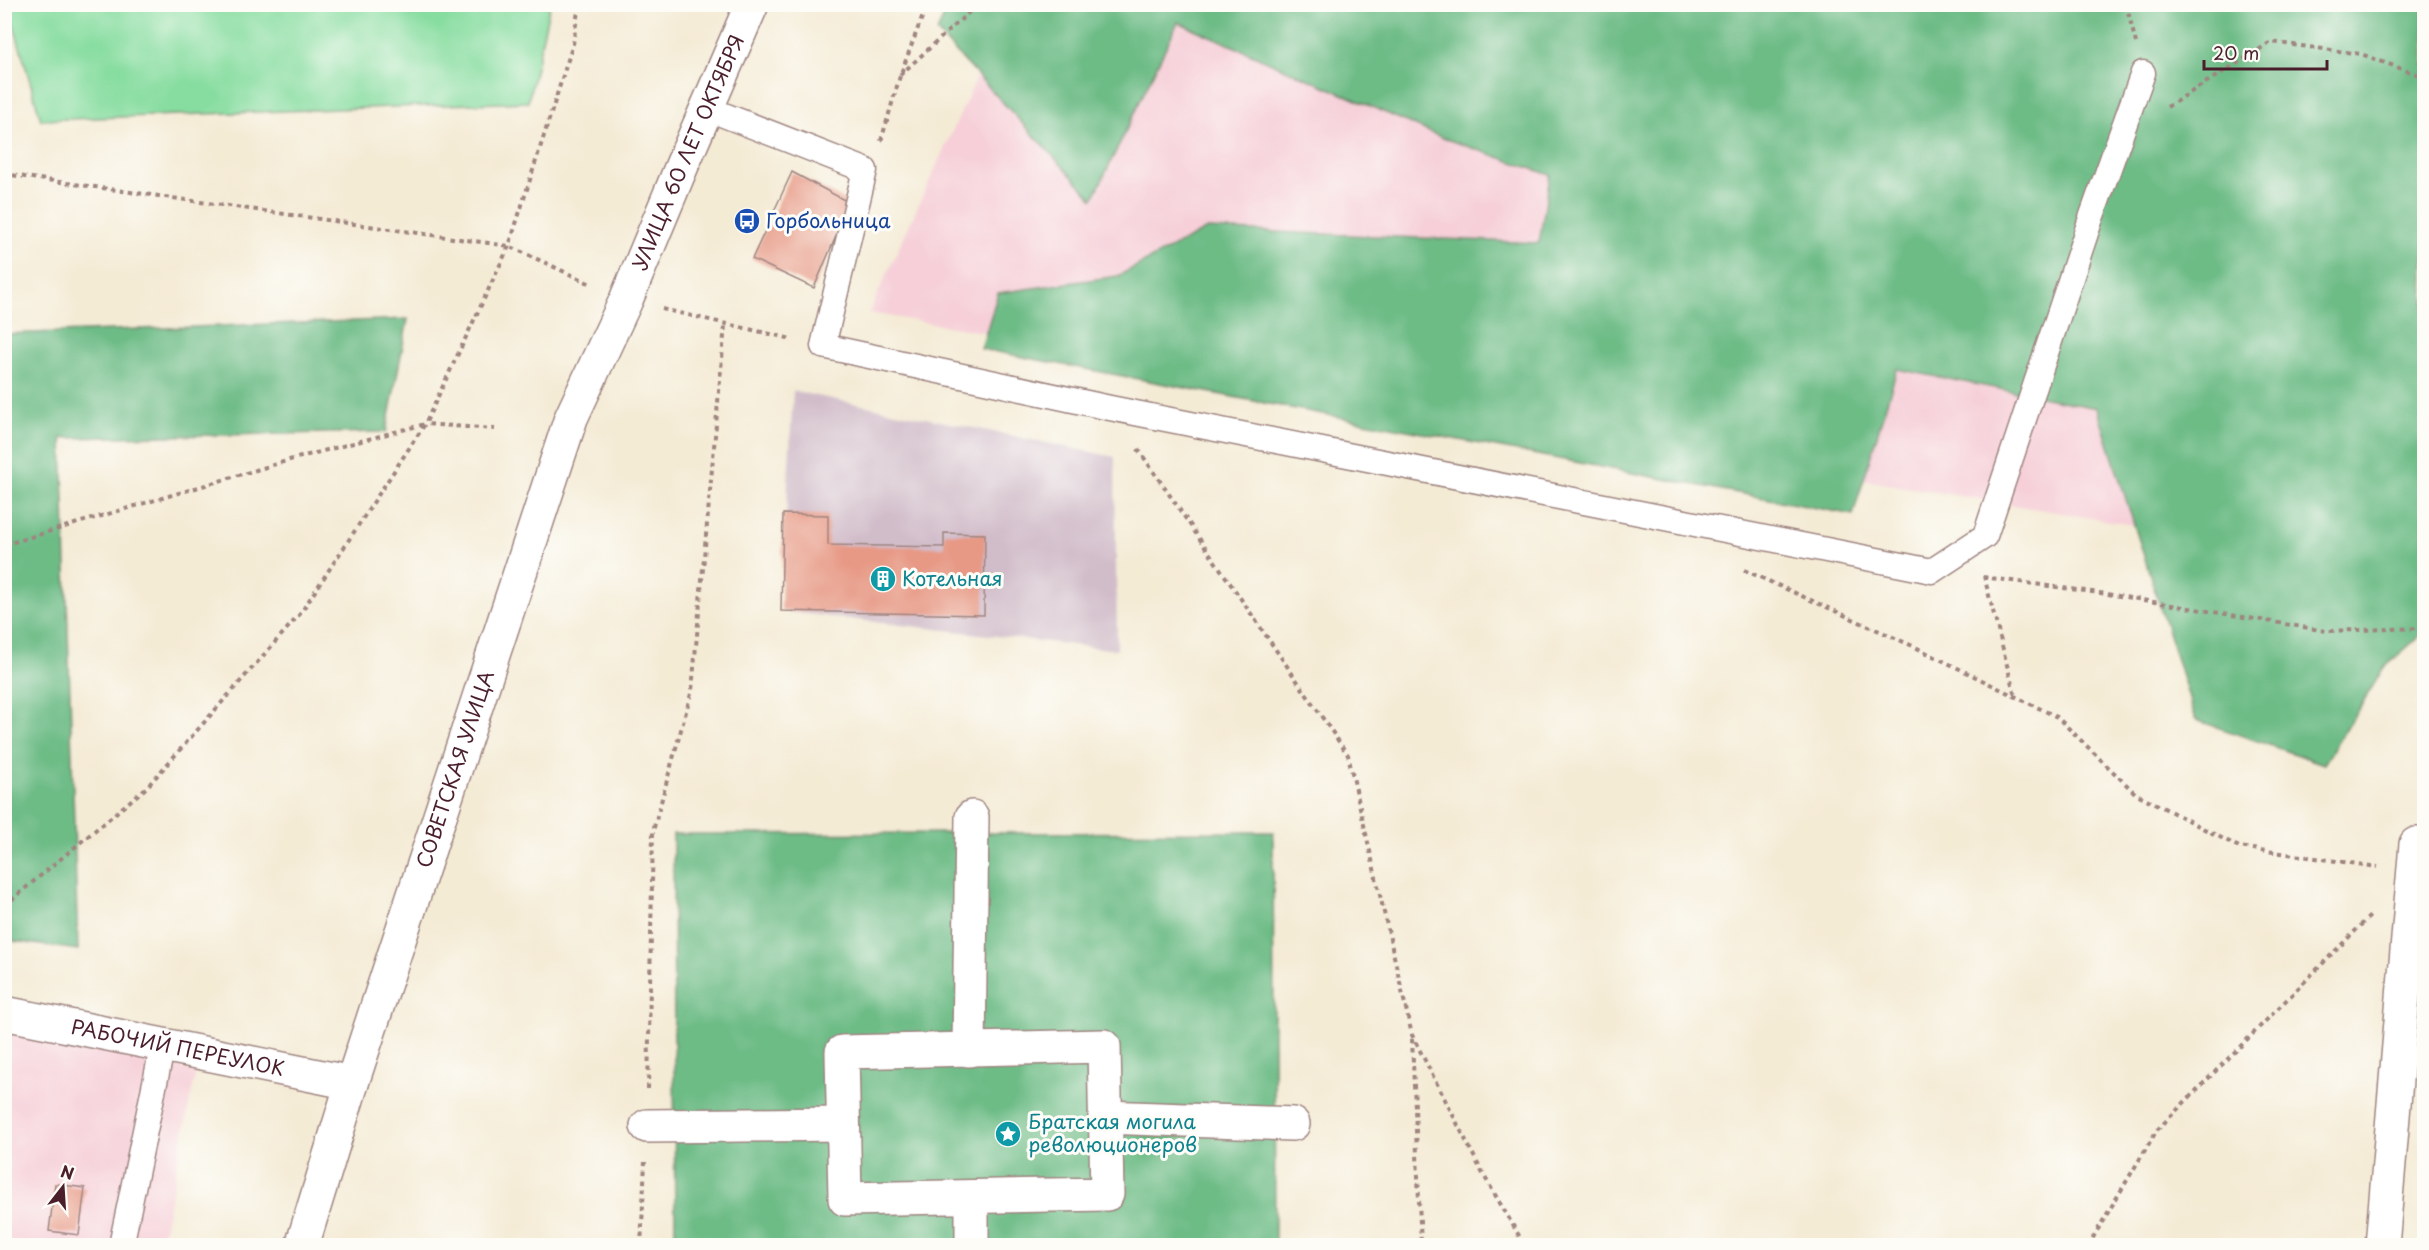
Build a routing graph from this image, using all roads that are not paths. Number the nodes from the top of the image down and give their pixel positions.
1 (752, 4) edge
2 (2143, 73) dead end
3 (706, 108) junction
4 (626, 300) joint
5 (972, 817) dead end
6 (2419, 858) edge
7 (4, 1013) edge
8 (163, 1044) junction
9 (969, 1050) junction
10 (352, 1083) junction
11 (1105, 1117) junction
12 (843, 1124) junction
13 (1293, 1124) dead end
14 (647, 1126) road end
15 (972, 1197) junction
16 (121, 1245) edge
17 (302, 1245) edge
18 (972, 1245) edge
19 (2382, 1245) edge

1 - 3 street, УЛИЦА 60 ЛЕТ ОКТЯБРЯ
2 - 3 lane
3 - 4 street, УЛИЦА 60 ЛЕТ ОКТЯБРЯ
4 - 10 street, СОВЕТСКАЯ УЛИЦА
5 - 9 street
6 - 19 street
7 - 8 street, РАБОЧИЙ ПЕРЕУЛОК
8 - 10 street, РАБОЧИЙ ПЕРЕУЛОК
8 - 16 lane
9 - 11 street
9 - 12 street
10 - 17 street, СОВЕТСКАЯ УЛИЦА
11 - 13 street
11 - 15 street
12 - 14 street
12 - 15 street
15 - 18 street

